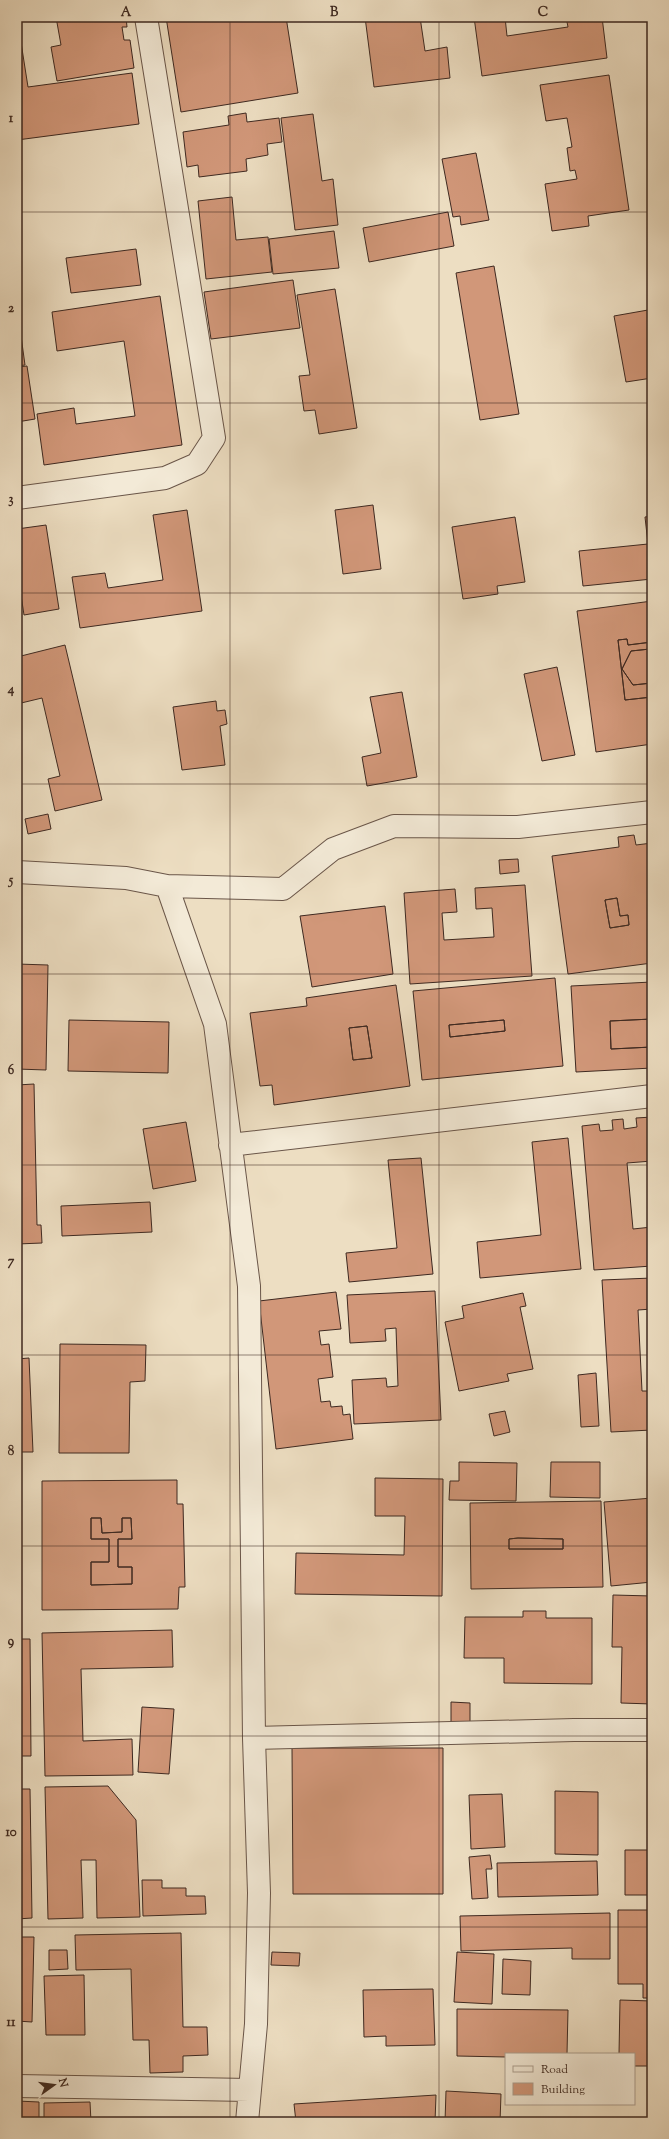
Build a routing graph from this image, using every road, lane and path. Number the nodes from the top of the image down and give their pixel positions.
1 (146, 17) edge
2 (17, 498) edge
3 (652, 812) edge
4 (17, 872) edge
5 (167, 886) junction
6 (652, 1096) edge
7 (230, 1145) junction
8 (652, 1730) edge
9 (254, 1738) junction
10 (17, 2086) edge
11 (249, 2090) junction
12 (247, 2122) edge

1 - 2 street
3 - 5 street
4 - 5 street
5 - 7 street
6 - 7 street
7 - 9 street
8 - 9 street
9 - 11 street
10 - 11 street
11 - 12 street

